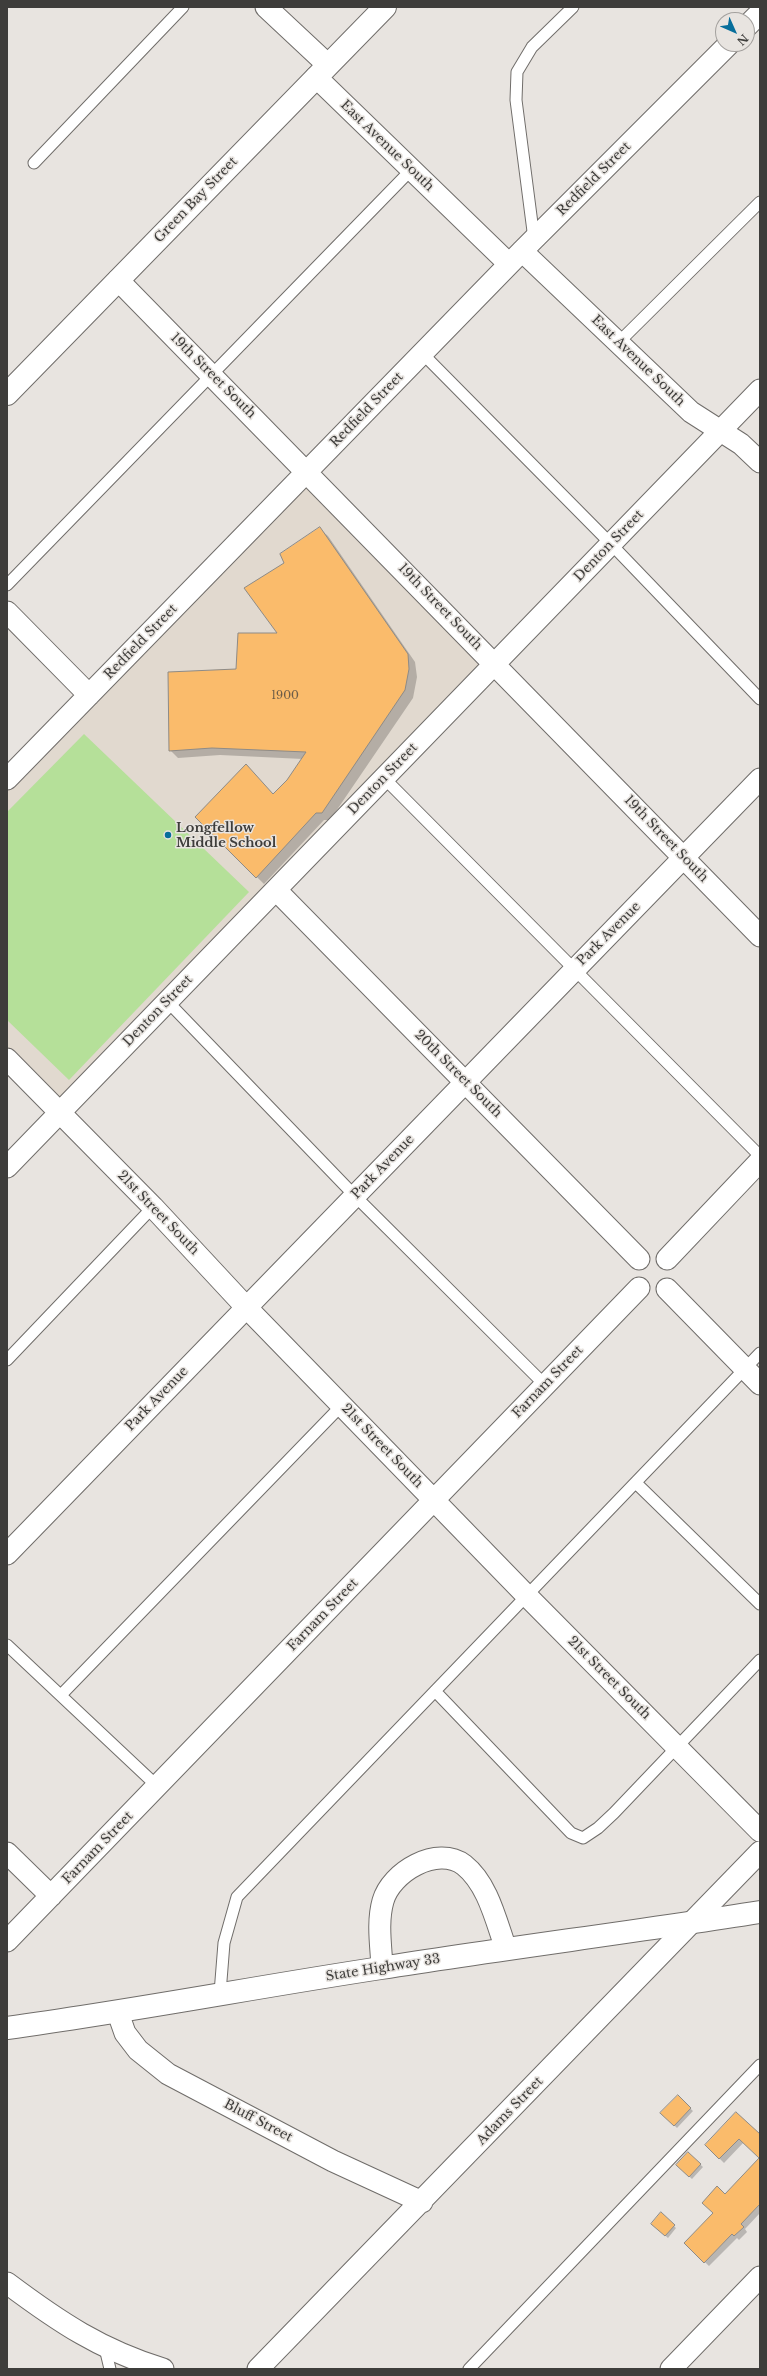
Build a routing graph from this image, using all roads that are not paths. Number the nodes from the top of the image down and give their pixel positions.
1 (183, 7) edge
2 (266, 7) edge
3 (385, 7) edge
4 (573, 7) edge
5 (721, 52) edge
6 (322, 71) junction
7 (34, 163) dead end
8 (411, 170) junction
9 (760, 202) edge
10 (522, 251) junction
11 (118, 280) junction
12 (619, 342) junction
13 (422, 353) junction
14 (213, 375) junction
15 (760, 390) edge
16 (7, 394) edge
17 (719, 431) junction
18 (760, 462) edge
19 (307, 471) junction
20 (612, 544) junction
21 (7, 585) edge
22 (7, 612) edge
23 (495, 664) junction
24 (89, 695) junction
25 (760, 699) edge
26 (384, 778) junction
27 (7, 779) edge
28 (760, 779) edge
29 (684, 859) junction
30 (276, 890) junction
31 (760, 936) edge
32 (574, 969) junction
33 (168, 1002) junction
34 (7, 1059) edge
35 (466, 1081) junction
36 (60, 1113) junction
37 (760, 1156) edge
38 (760, 1161) edge
39 (7, 1167) edge
40 (355, 1196) junction
41 (154, 1207) junction
42 (639, 1259) junction
43 (667, 1259) junction
44 (639, 1288) junction
45 (667, 1288) junction
46 (246, 1306) junction
47 (760, 1353) edge
48 (7, 1360) edge
49 (745, 1369) junction
50 (760, 1384) edge
51 (545, 1385) junction
52 (342, 1405) junction
53 (636, 1483) junction
54 (434, 1500) junction
55 (7, 1554) edge
56 (527, 1596) junction
57 (760, 1604) edge
58 (7, 1645) edge
59 (760, 1660) edge
60 (435, 1690) junction
61 (61, 1695) junction
62 (677, 1746) junction
63 (157, 1786) junction
64 (760, 1831) edge
65 (760, 1852) edge
66 (7, 1853) edge
67 (51, 1896) junction
68 (760, 1912) edge
69 (690, 1923) junction
70 (7, 1941) edge
71 (506, 1949) junction
72 (382, 1967) junction
73 (220, 1993) junction
74 (118, 2013) junction
75 (7, 2028) edge
76 (760, 2066) edge
77 (422, 2202) junction
78 (760, 2278) edge
79 (7, 2283) edge
80 (105, 2348) junction
81 (110, 2369) edge
82 (163, 2369) edge
83 (258, 2369) edge
84 (469, 2369) edge
85 (671, 2369) edge

1 - 7 lane
2 - 6 street, East Avenue South
3 - 6 main road, Green Bay Street
4 - 10 lane
5 - 10 street, Redfield Street
6 - 8 street, East Avenue South
6 - 11 main road, Green Bay Street
8 - 10 street, East Avenue South
8 - 14 lane
9 - 12 lane
10 - 12 street, East Avenue South
10 - 13 street, Redfield Street
11 - 14 street, 19th Street South
11 - 16 main road, Green Bay Street
12 - 17 street, East Avenue South
13 - 19 street, Redfield Street
13 - 20 lane
14 - 19 street, 19th Street South
14 - 21 lane
15 - 17 street, Denton Street
17 - 18 street, East Avenue South
17 - 20 street, Denton Street
19 - 23 street, 19th Street South
19 - 24 street, Redfield Street
20 - 23 street, Denton Street
20 - 25 lane
22 - 24 street
23 - 26 street, Denton Street
23 - 29 street, 19th Street South
24 - 27 street, Redfield Street
26 - 30 street, Denton Street
26 - 32 lane
28 - 29 street, Park Avenue
29 - 31 street, 19th Street South
29 - 32 street, Park Avenue
30 - 33 street, Denton Street
30 - 35 street, 20th Street South
32 - 35 street, Park Avenue
32 - 37 lane
33 - 36 street, Denton Street
33 - 40 lane
34 - 36 street, 21st Street South
35 - 40 street, Park Avenue
35 - 42 street, 20th Street South
36 - 39 street, Denton Street
36 - 41 street, 21st Street South
38 - 43 street
40 - 46 street, Park Avenue
40 - 51 lane
41 - 46 street, 21st Street South
41 - 48 lane
42 - 43 street
42 - 44 street
43 - 45 street
44 - 45 street
44 - 51 street, Farnam Street
45 - 49 street
46 - 52 street, 21st Street South
46 - 55 street, Park Avenue
47 - 49 lane
49 - 50 street
49 - 53 lane
51 - 54 street, Farnam Street
52 - 54 street, 21st Street South
52 - 61 lane
53 - 56 lane
53 - 57 lane
54 - 56 street, 21st Street South
54 - 63 street, Farnam Street
56 - 60 lane
56 - 62 street, 21st Street South
58 - 61 lane
59 - 62 lane
60 - 62 lane
60 - 73 lane
61 - 63 lane
62 - 64 street, 21st Street South
63 - 67 street, Farnam Street
65 - 69 street, Adams Street
66 - 67 street
67 - 70 street, Farnam Street
68 - 69 main road, State Highway 33
69 - 71 main road, State Highway 33
69 - 77 street, Adams Street
71 - 72 main road, State Highway 33
71 - 72 street
72 - 73 main road, State Highway 33
73 - 74 main road, State Highway 33
74 - 75 main road, State Highway 33
74 - 77 street, Bluff Street
76 - 84 lane
77 - 83 street, Adams Street
78 - 85 street
79 - 80 street
80 - 81 lane
80 - 82 street

